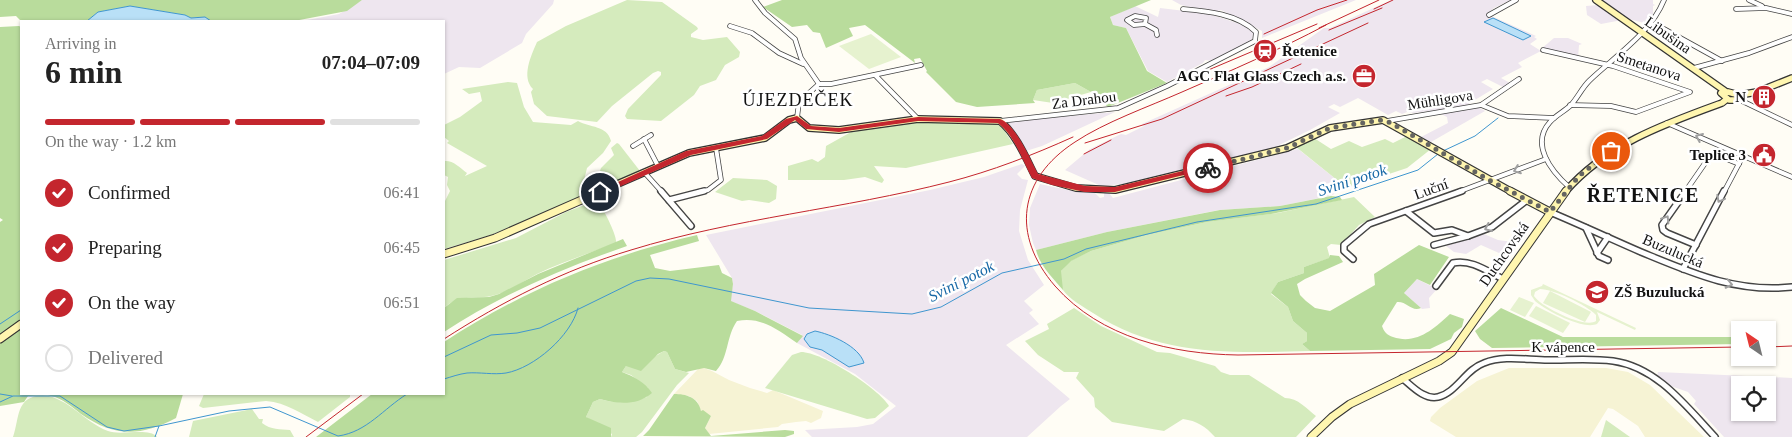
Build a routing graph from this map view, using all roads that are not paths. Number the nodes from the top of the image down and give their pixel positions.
1 (755, 0) edge
2 (1516, 0) edge
3 (1596, 0) edge
4 (1664, 0) edge
5 (1749, 0) edge
6 (1736, 8) dead end
7 (1766, 8) junction
8 (1183, 9) dead end
9 (1792, 14) edge
10 (1488, 15) dead end
11 (1647, 23) junction
12 (1145, 24) junction
13 (730, 26) dead end
14 (1641, 31) junction
15 (1157, 35) dead end
16 (1792, 37) edge
17 (1543, 50) dead end
18 (1722, 61) junction
19 (805, 64) junction
20 (1606, 64) junction
21 (921, 65) dead end
22 (1694, 68) junction
23 (875, 75) junction
24 (1792, 78) edge
25 (1519, 79) dead end
26 (819, 84) junction
27 (1726, 91) junction
28 (1739, 98) junction
29 (1727, 99) junction
30 (1481, 105) junction
31 (1570, 105) junction
32 (797, 118) junction
33 (1554, 118) junction
34 (918, 119) junction
35 (1000, 121) junction
36 (1387, 121) junction
37 (1667, 123) junction
38 (1792, 125) edge
39 (651, 135) dead end
40 (644, 140) junction
41 (633, 146) dead end
42 (716, 148) junction
43 (1743, 156) junction
44 (1546, 159) junction
45 (1739, 164) junction
46 (658, 166) junction
47 (644, 172) junction
48 (1792, 177) edge
49 (1489, 180) junction
50 (1569, 187) junction
51 (669, 200) junction
52 (1527, 200) junction
53 (1406, 211) junction
54 (1550, 212) junction
55 (691, 226) dead end
56 (1586, 228) junction
57 (1468, 236) junction
58 (1608, 237) junction
59 (1434, 245) dead end
60 (1696, 245) junction
61 (1597, 253) junction
62 (445, 254) edge
63 (1353, 259) dead end
64 (1608, 260) dead end
65 (1683, 269) junction
66 (1503, 279) junction
67 (1436, 286) dead end
68 (1792, 287) edge
69 (20, 325) edge
70 (0, 339) edge
71 (1402, 378) junction
72 (1311, 437) edge
73 (1715, 437) edge

1 - 19 street
2 - 10 street
3 - 14 street, Libušina
4 - 11 street
5 - 7 street
6 - 7 street
7 - 9 street
8 - 35 street, Za Drahou
11 - 14 street
11 - 18 street, Libušina
12 - 12 street
12 - 15 street
13 - 19 street
14 - 20 street
14 - 22 street, Libušina
16 - 18 street
17 - 20 street, Smetanova
18 - 22 street
19 - 26 street
20 - 31 street
20 - 31 street, Smetanova
21 - 23 street
22 - 27 street, Libušina
23 - 26 street
23 - 34 street
24 - 28 street, Duchcovská
25 - 30 street, Mühligova
26 - 32 street
27 - 28 street
27 - 29 street
28 - 29 street, Duchcovská
28 - 38 street
29 - 37 street, Duchcovská
30 - 33 street
30 - 36 street, Mühligova
31 - 33 street
32 - 34 street
32 - 42 street
33 - 44 street
34 - 35 street
35 - 36 street
36 - 49 street
43 -> 37 street
37 - 50 main road, Duchcovská
39 - 40 street
40 - 41 street
40 - 46 street
42 - 46 street
42 - 51 street
43 - 45 street
43 - 48 street
44 -> 49 street, Luční
44 - 50 street
45 -> 60 street
60 -> 45 street
46 - 47 street
47 - 51 street
47 - 62 street
49 - 52 street
49 - 53 street, Luční
50 - 54 main road, Duchcovská
51 - 55 street
52 - 54 street
52 -> 57 street
53 - 57 street
53 - 63 street, Luční
54 - 56 street, Buzulucká
54 - 66 street, Duchcovská
56 - 58 street, Buzulucká
56 - 61 street
57 - 59 street
58 - 61 street
58 - 65 street, Buzulucká
60 - 65 street
61 - 64 street
65 -> 68 street, Buzulucká
66 - 67 street
66 - 71 street, Duchcovská
69 - 70 street
71 - 72 street, Duchcovská
71 - 73 street, K vápence

